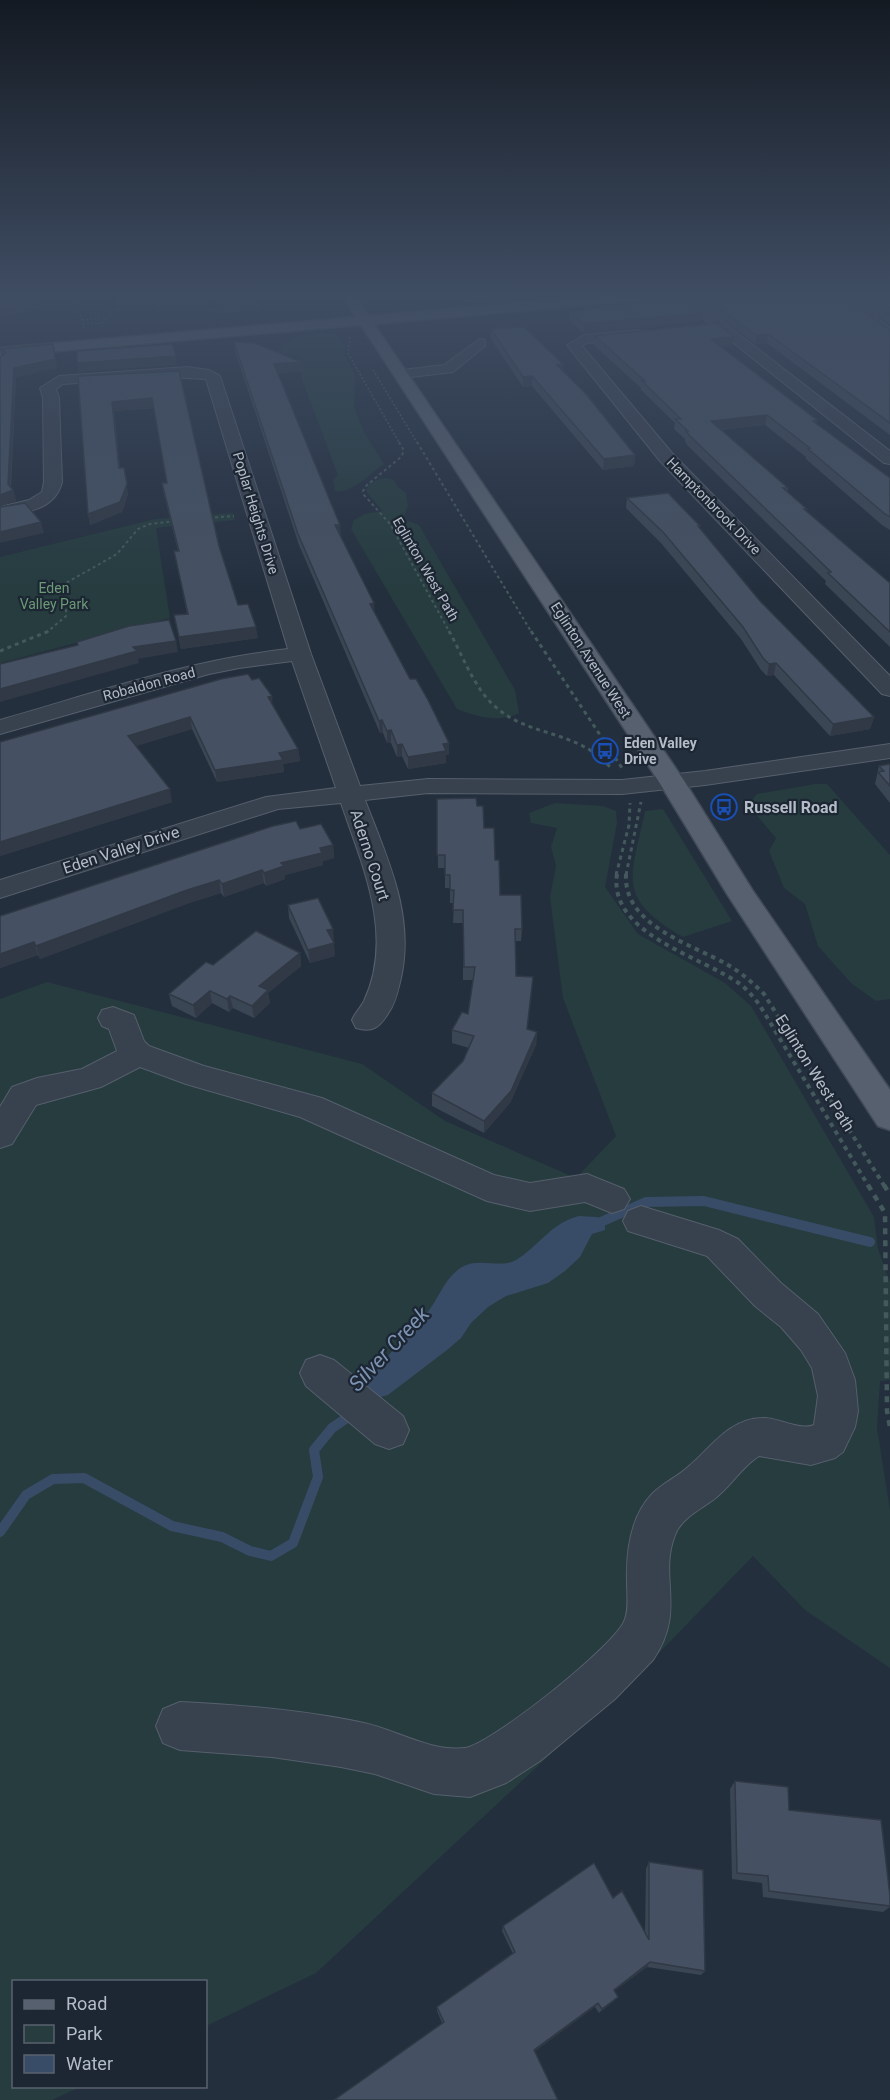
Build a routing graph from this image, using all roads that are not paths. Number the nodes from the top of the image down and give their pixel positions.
1 (50, 394) edge
2 (220, 394) edge
3 (415, 394) edge
4 (614, 394) edge
5 (806, 394) edge
6 (890, 459) edge
7 (0, 512) edge
8 (300, 654) junction
9 (890, 689) edge
10 (0, 727) edge
11 (890, 751) edge
12 (672, 783) junction
13 (351, 792) junction
14 (0, 889) edge
15 (113, 1018) dead end
16 (367, 1020) dead end
17 (138, 1054) junction
18 (890, 1117) edge
19 (0, 1135) edge
20 (180, 1726) dead end

1 - 7 street, Poplar Heights Drive
2 - 8 street, Poplar Heights Drive
3 - 12 main road, Eglinton Avenue West
4 - 9 street, Hamptonbrook Drive
5 - 6 street
8 - 10 street, Robaldon Road
8 - 13 street, Poplar Heights Drive
11 - 12 street
12 - 13 street, Eden Valley Drive
12 - 18 main road, Eglinton Avenue West
13 - 14 street, Eden Valley Drive
13 - 16 street, Aderno Court
15 - 17 street
17 - 19 street
17 - 20 street

